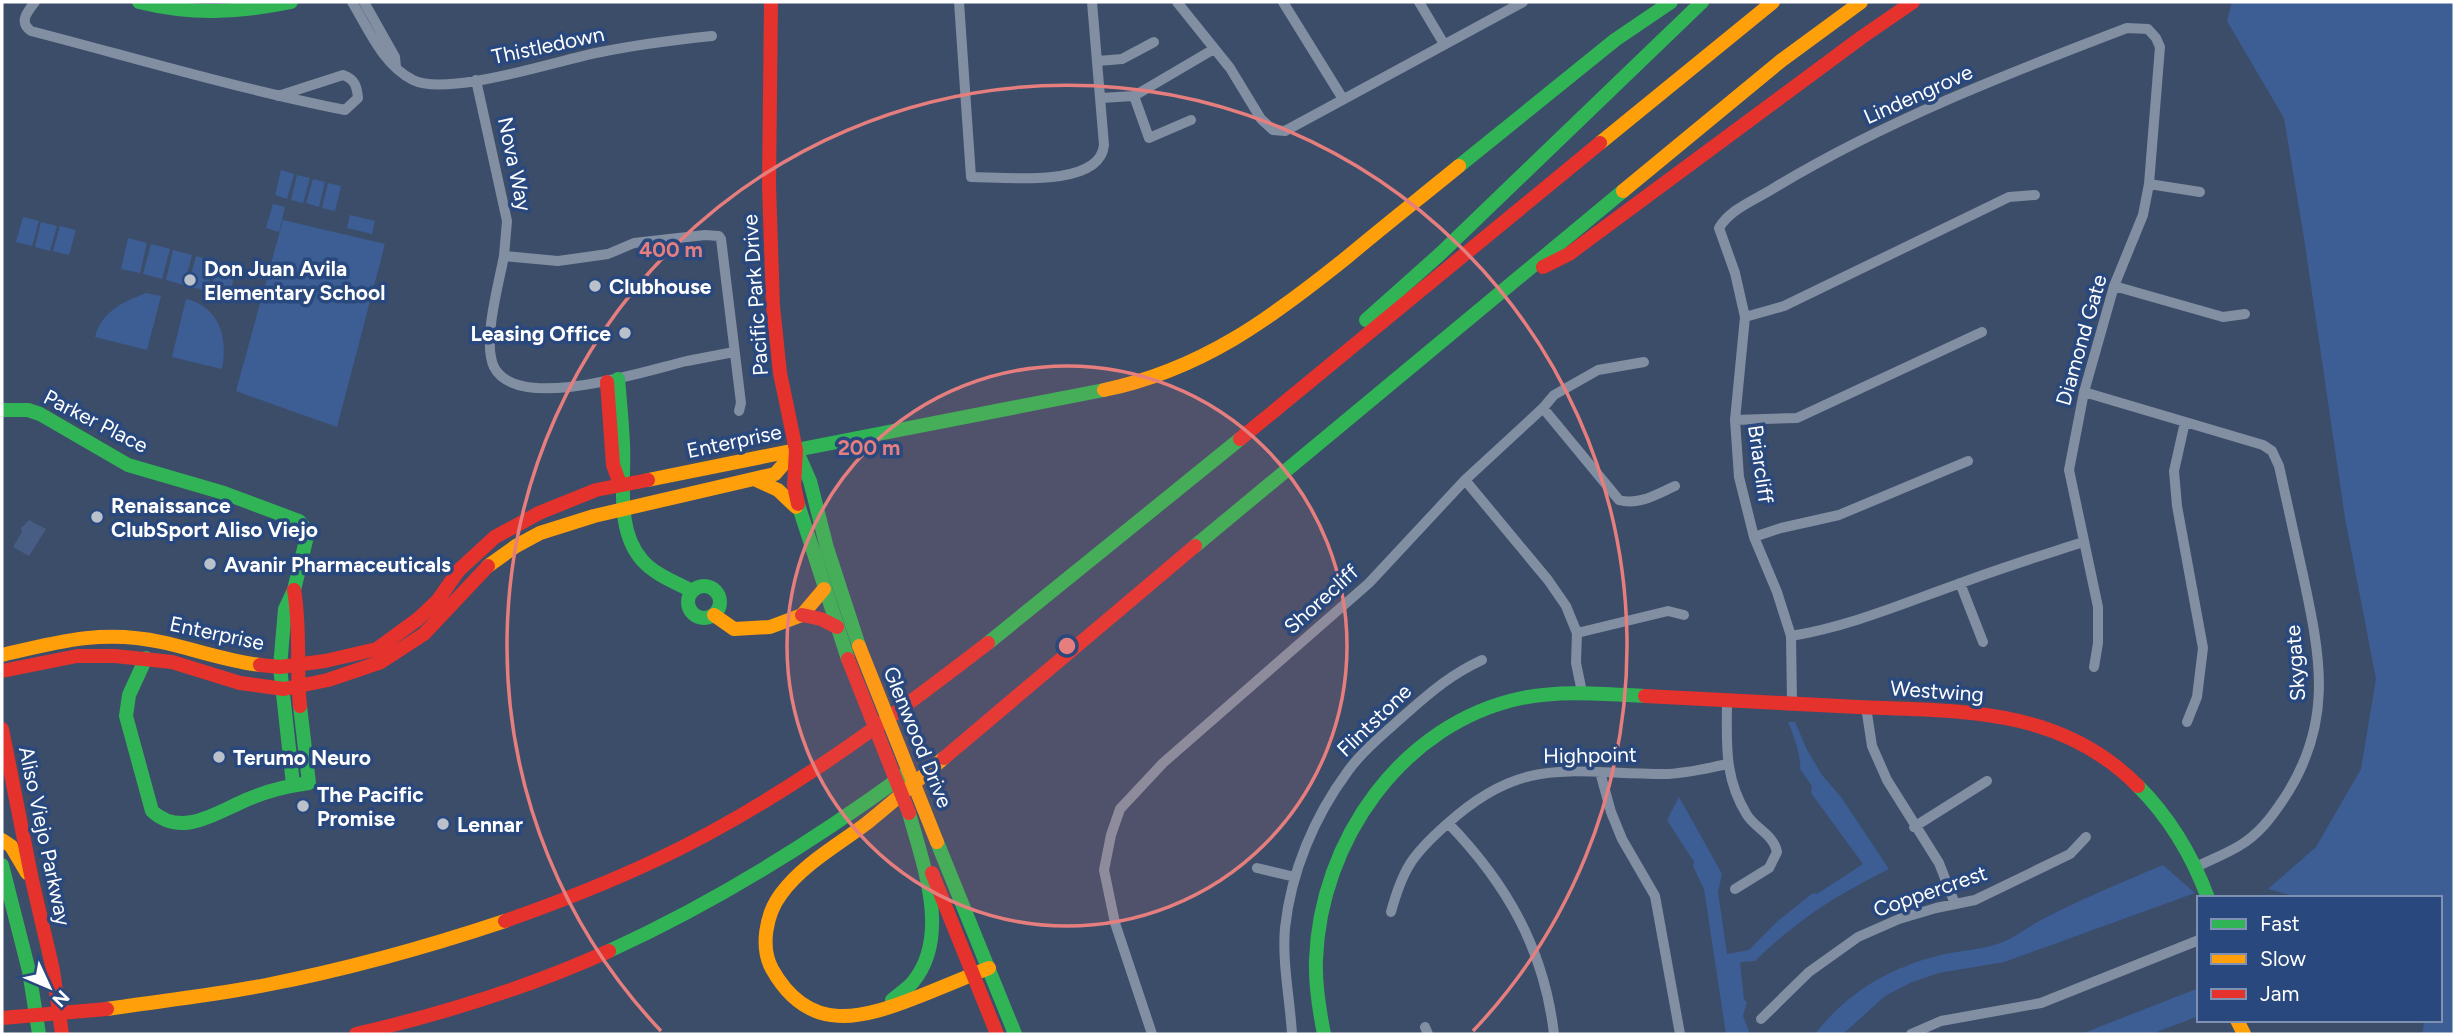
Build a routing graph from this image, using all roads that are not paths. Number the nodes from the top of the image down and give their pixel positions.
1 (35, 2) edge
2 (139, 2) edge
3 (291, 2) edge
4 (352, 2) edge
5 (364, 2) edge
6 (771, 2) edge
7 (959, 2) edge
8 (1092, 2) edge
9 (1177, 2) edge
10 (1283, 2) edge
11 (1419, 2) edge
12 (1523, 2) edge
13 (1671, 2) edge
14 (1702, 2) edge
15 (1773, 2) edge
16 (1861, 2) edge
17 (1913, 2) edge
18 (2148, 29) joint
19 (712, 36) dead end
20 (1154, 42) dead end
21 (1444, 44) junction
22 (1214, 49) junction
23 (1098, 61) junction
24 (396, 67) junction
25 (476, 80) junction
26 (278, 96) junction
27 (1134, 96) junction
28 (1101, 99) junction
29 (1343, 99) junction
30 (1191, 120) dead end
31 (2149, 184) junction
32 (2200, 192) dead end
33 (2035, 195) dead end
34 (1719, 228) joint
35 (504, 256) junction
36 (1508, 285) junction
37 (2114, 286) junction
38 (2245, 314) dead end
39 (1745, 317) junction
40 (1982, 332) dead end
41 (734, 352) junction
42 (1644, 362) dead end
43 (613, 381) junction
44 (2084, 392) junction
45 (1543, 408) junction
46 (2, 410) edge
47 (739, 411) dead end
48 (1735, 420) junction
49 (2185, 422) junction
50 (796, 450) junction
51 (1968, 461) dead end
52 (754, 480) junction
53 (1465, 481) junction
54 (1675, 486) dead end
55 (622, 487) junction
56 (625, 509) junction
57 (800, 514) junction
58 (1145, 516) junction
59 (1755, 537) junction
60 (2084, 542) junction
61 (1960, 583) junction
62 (824, 589) junction
63 (294, 590) junction
64 (692, 591) junction
65 (716, 611) junction
66 (802, 615) junction
67 (1684, 615) dead end
68 (837, 627) junction
69 (1577, 633) junction
70 (1087, 635) junction
71 (1791, 636) junction
72 (1983, 642) dead end
73 (2, 655) edge
74 (145, 658) junction
75 (848, 659) joint
76 (1482, 660) dead end
77 (298, 665) junction
78 (280, 667) junction
79 (2094, 667) dead end
80 (2, 671) edge
81 (291, 688) junction
82 (1582, 692) junction
83 (1727, 699) junction
84 (1793, 702) junction
85 (1866, 708) junction
86 (2187, 722) dead end
87 (2, 729) edge
88 (1727, 764) junction
89 (1600, 772) junction
90 (1987, 781) dead end
91 (293, 784) junction
92 (1448, 823) junction
93 (1914, 827) junction
94 (2086, 837) dead end
95 (2, 840) edge
96 (922, 854) junction
97 (2, 865) edge
98 (2196, 866) junction
99 (1258, 868) dead end
100 (1296, 877) junction
101 (32, 880) junction
102 (1735, 889) dead end
103 (2207, 896) edge
104 (1955, 904) junction
105 (1391, 912) dead end
106 (2197, 941) edge
107 (989, 968) junction
108 (974, 974) junction
109 (859, 1016) junction
110 (2, 1018) edge
111 (1761, 1019) dead end
112 (38, 1034) edge
113 (62, 1034) edge
114 (356, 1034) edge
115 (997, 1034) edge
116 (1015, 1034) edge
117 (1152, 1034) edge
118 (1292, 1034) edge
119 (1324, 1034) edge
120 (1554, 1034) edge
121 (1679, 1034) edge
122 (1911, 1034) edge

1 - 26 street
2 - 3 main road
4 - 24 street, Thistledown
5 - 24 street
6 - 50 main road, Pacific Park Drive
7 - 28 street
8 - 23 street
9 - 22 street
10 - 29 street
11 - 21 street
12 - 21 street
13 - 50 main road
14 - 58 main road
15 - 58 main road
16 - 36 main road
17 - 36 main road
18 - 31 street, Diamond Gate
18 - 34 street, Lindengrove
19 - 25 street, Thistledown
20 - 23 street
21 - 29 street
22 - 27 street
22 - 29 street
23 - 28 street
24 - 25 street, Thistledown
25 - 35 street, Nova Way
26 - 26 street
27 - 28 street
27 - 30 street
31 - 32 street
31 - 37 street, Diamond Gate
33 - 39 street
34 - 39 street, Briarcliff
35 - 41 street
35 - 43 street, Nova Way
36 - 70 main road
37 - 38 street
37 - 44 street, Diamond Gate
39 - 48 street, Briarcliff
40 - 48 street
41 - 43 street, Nova Way
41 - 47 street
42 - 45 street, Shorecliff
43 - 55 main road
44 - 49 street
44 - 60 street, Diamond Gate
45 - 53 street, Shorecliff
45 - 54 street
46 - 63 main road, Parker Place
48 - 59 street, Briarcliff
49 - 86 street
49 - 98 street, Skygate
50 - 52 main road, Enterprise
50 - 55 main road, Enterprise
50 - 57 main road, Pacific Park Drive
50 - 107 main road, Glenwood Drive, bridge
51 - 59 street
52 - 56 main road, Enterprise
52 - 57 main road
53 - 69 street
53 - 117 street, Shorecliff
55 - 56 main road
55 - 77 main road, Enterprise
56 - 64 main road
56 - 81 main road, Enterprise
57 - 62 main road, Pacific Park Drive
58 - 110 main road, bridge
59 - 71 street, Briarcliff
60 - 61 street
60 - 79 street, Diamond Gate
61 - 71 street
61 - 72 street
62 - 66 main road
62 - 68 main road, Pacific Park Drive
63 - 77 main road, Parker Place
63 - 78 main road, Parker Place
64 - 65 main road
64 - 65 main road
65 - 66 main road
66 - 68 main road
67 - 69 street
68 - 75 main road, Pacific Park Drive
69 - 82 street
70 - 109 main road
70 - 114 main road
71 - 84 street, Briarcliff
73 - 78 main road, Enterprise
74 - 80 main road, Enterprise
74 - 81 main road, Enterprise
74 - 91 main road
75 - 96 main road, Glenwood Drive, bridge
76 - 100 street, Flintstone
77 - 78 main road, Enterprise
77 - 81 main road, Parker Place
78 - 81 main road, Parker Place
81 - 91 main road, Parker Place
81 - 91 main road, Parker Place
82 - 83 main road, Westwing
82 - 119 main road, Westwing
83 - 84 main road, Westwing
83 - 88 street
84 - 85 main road, Westwing
85 - 93 street
85 - 98 main road, Westwing
87 - 101 main road, Aliso Viejo Parkway
88 - 89 street, Highpoint
88 - 102 street
89 - 92 street, Highpoint
89 - 121 street
90 - 93 street
92 - 105 street, Highpoint
92 - 120 street
93 - 104 street
94 - 104 street, Coppercrest
95 - 101 main road
96 - 108 main road
96 - 109 main road
97 - 112 main road
98 - 103 main road, Westwing
99 - 100 street
100 - 118 street, Flintstone
101 - 113 main road, Aliso Viejo Parkway
104 - 111 street, Coppercrest
106 - 122 street
107 - 108 main road
107 - 116 main road, Glenwood Drive
108 - 109 main road
108 - 115 main road

